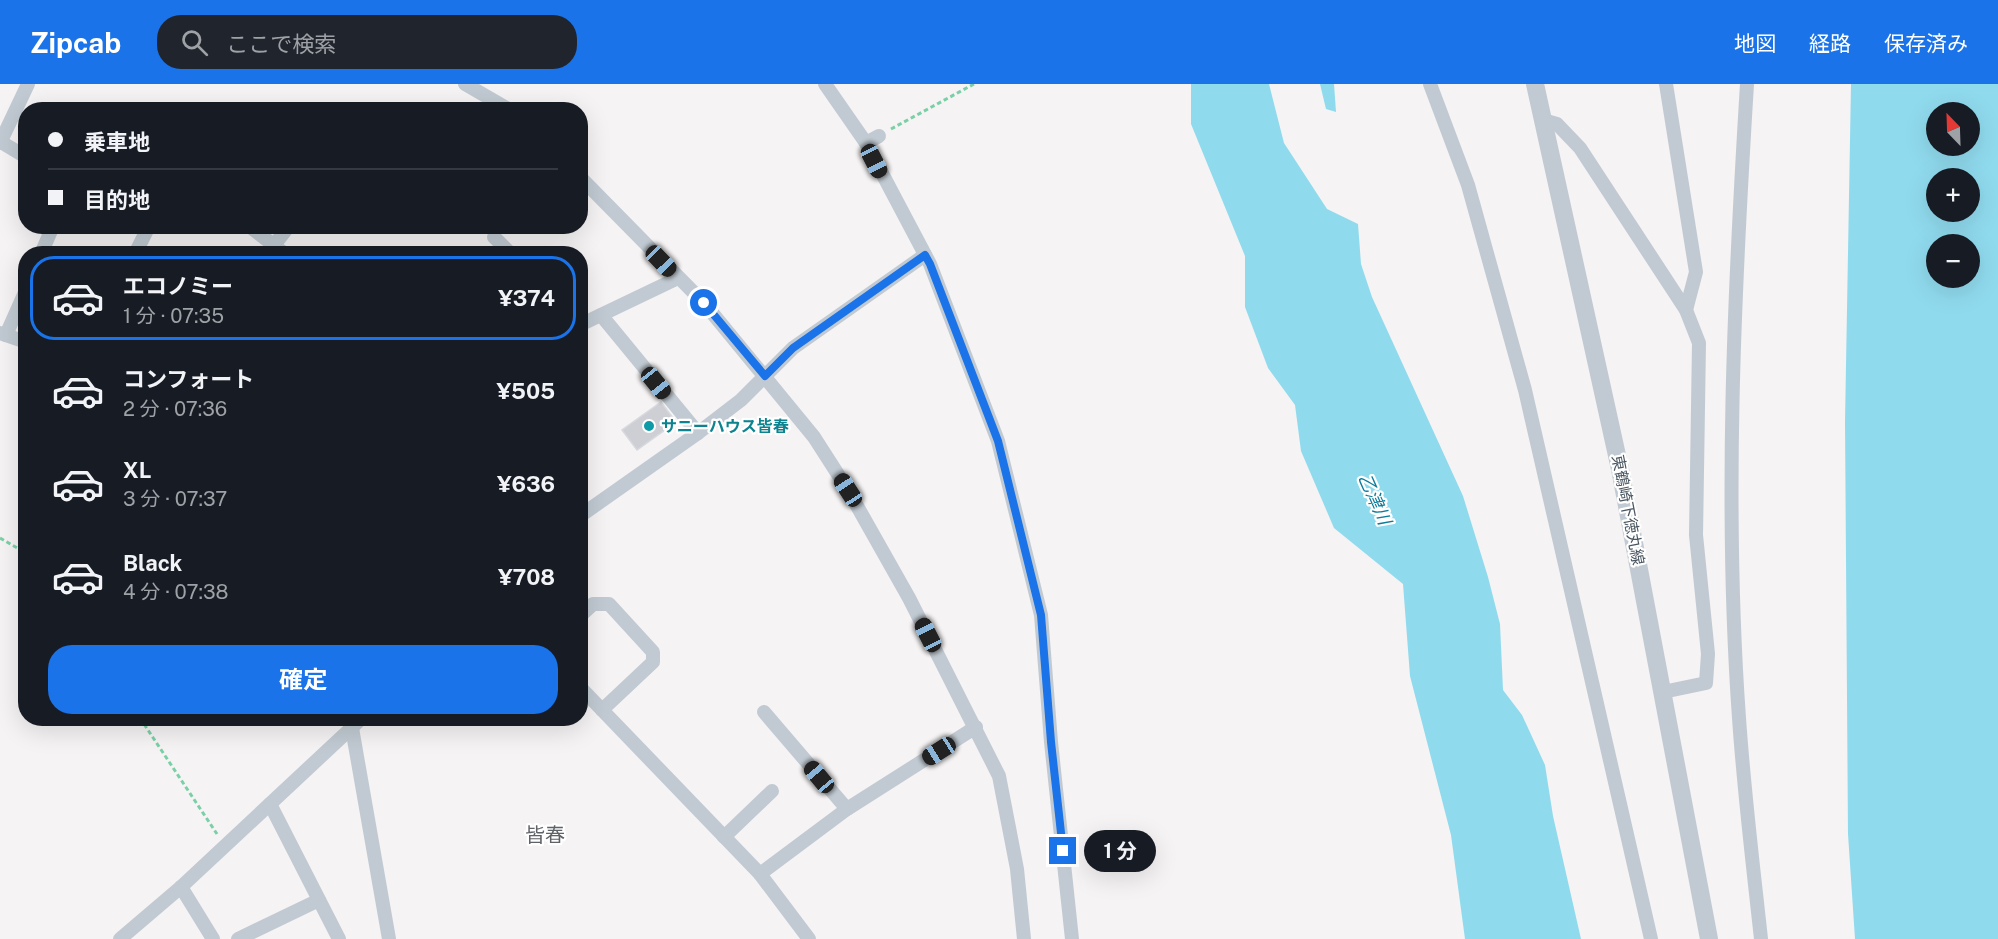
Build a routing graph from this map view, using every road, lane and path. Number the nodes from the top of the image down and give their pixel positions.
1 (28, 84) edge
2 (825, 84) edge
3 (974, 84) edge
4 (1430, 84) edge
5 (1535, 84) edge
6 (1666, 84) edge
7 (1747, 84) edge
8 (473, 86) edge
9 (19, 102) edge
10 (498, 102) edge
11 (18, 105) edge
12 (1543, 120) junction
13 (879, 136) joint
14 (0, 143) edge
15 (866, 143) junction
16 (18, 153) edge
17 (588, 185) edge
18 (260, 234) edge
19 (494, 237) dead end
20 (276, 246) edge
21 (503, 246) edge
22 (925, 255) junction
23 (678, 278) junction
24 (18, 305) edge
25 (1686, 310) junction
26 (600, 315) junction
27 (588, 321) edge
28 (3, 334) edge
29 (18, 339) edge
30 (765, 376) junction
31 (698, 434) junction
32 (588, 510) edge
33 (0, 538) edge
34 (18, 548) edge
35 (588, 609) edge
36 (1663, 692) junction
37 (588, 695) edge
38 (602, 710) junction
39 (764, 712) dead end
40 (145, 726) edge
41 (354, 726) edge
42 (357, 726) edge
43 (976, 727) junction
44 (772, 791) dead end
45 (270, 804) junction
46 (847, 809) junction
47 (724, 837) junction
48 (225, 846) junction
49 (760, 874) junction
50 (181, 887) junction
51 (319, 900) junction
52 (120, 939) edge
53 (213, 939) edge
54 (238, 939) edge
55 (339, 939) edge
56 (389, 939) edge
57 (809, 939) edge
58 (1024, 939) edge
59 (1072, 939) edge
60 (1651, 939) edge
61 (1709, 939) edge
62 (1761, 939) edge

1 - 9 street
2 - 15 street
3 - 13 path
4 - 60 street
5 - 12 street, 東鶴崎下徳丸線
6 - 25 street
7 - 62 street
8 - 10 street
11 - 14 street
12 - 25 street
12 - 36 street, 東鶴崎下徳丸線
13 - 15 street
14 - 16 street
15 - 22 street
17 - 23 street
18 - 20 street
19 - 21 street
22 - 30 street
22 - 59 street
23 - 26 street
23 - 30 street
24 - 28 street
25 - 36 street
26 - 27 street
26 - 31 street
28 - 29 street
30 - 31 street
30 - 43 street
31 - 32 street
33 - 34 path
35 - 38 street
36 - 61 street, 東鶴崎下徳丸線
37 - 38 street
38 - 47 street
39 - 46 street
40 - 48 path
41 - 45 street
42 - 56 street
43 - 46 street
43 - 58 street
44 - 47 street
45 - 48 street
45 - 51 street
46 - 49 street
47 - 49 street
48 - 50 street
49 - 57 street
50 - 52 street
50 - 53 street
51 - 54 street
51 - 55 street

